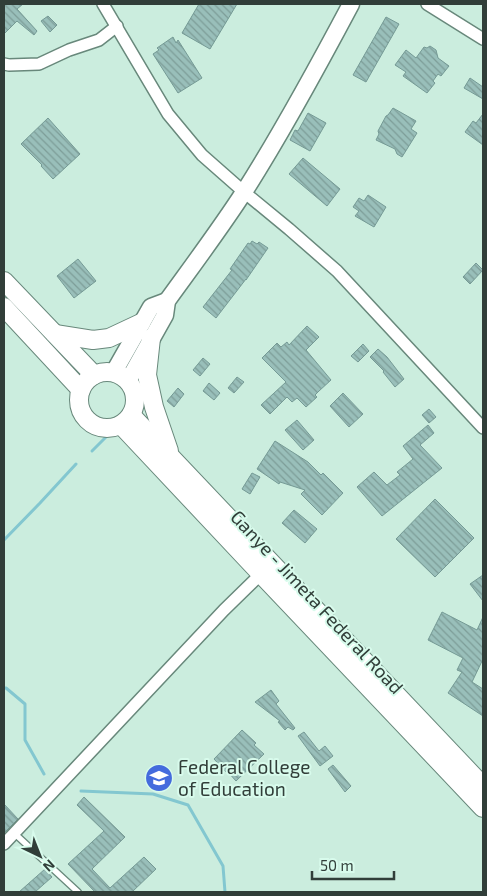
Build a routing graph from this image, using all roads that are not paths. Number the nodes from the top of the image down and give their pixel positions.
1 (103, 4) edge
2 (351, 4) edge
3 (427, 4) edge
4 (117, 26) junction
5 (483, 39) edge
6 (4, 64) edge
7 (244, 192) junction
8 (4, 281) edge
9 (168, 301) junction
10 (4, 307) edge
11 (141, 323) junction
12 (55, 334) junction
13 (151, 338) junction
14 (94, 375) junction
15 (121, 377) junction
16 (81, 390) junction
17 (126, 420) junction
18 (483, 428) edge
19 (171, 457) junction
20 (267, 569) junction
21 (483, 786) edge
22 (483, 808) edge
23 (14, 833) junction
24 (4, 844) edge
25 (78, 892) edge

1 - 4 street
2 - 7 main road
3 - 5 street
4 - 6 street
4 - 7 street
7 - 9 main road
7 - 18 street
8 - 12 main road
9 - 11 main road
9 - 13 main road
10 - 16 main road
11 - 12 main road
11 - 15 main road
12 - 14 main road
13 - 15 main road
13 - 19 main road
14 - 15 main road
14 - 16 main road
15 - 17 main road
16 - 17 main road
17 - 19 main road, Ganye - Jimeta Federal Road
17 - 20 main road, Ganye - Jimeta Federal Road
19 - 20 main road, Ganye - Jimeta Federal Road
20 - 21 main road, Ganye - Jimeta Federal Road
20 - 22 main road, Ganye - Jimeta Federal Road
20 - 23 street
23 - 24 street
23 - 25 lane

